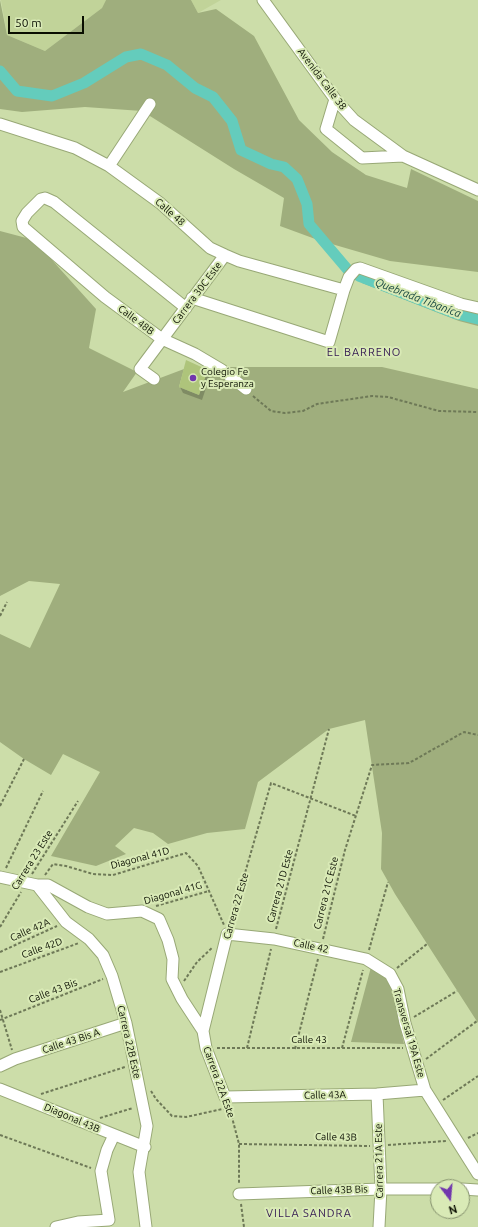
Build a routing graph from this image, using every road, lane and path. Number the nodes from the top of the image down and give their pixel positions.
1 (263, 0) edge
2 (335, 99) junction
3 (150, 104) dead end
4 (0, 124) edge
5 (403, 156) junction
6 (109, 166) junction
7 (478, 190) edge
8 (225, 256) junction
9 (344, 290) junction
10 (192, 298) junction
11 (186, 308) junction
12 (478, 308) edge
13 (162, 340) junction
14 (154, 379) dead end
15 (246, 389) joint
16 (478, 412) edge
17 (7, 602) dead end
18 (0, 616) edge
19 (329, 729) dead end
20 (478, 735) edge
21 (24, 759) dead end
22 (42, 791) dead end
23 (311, 798) junction
24 (78, 801) dead end
25 (0, 806) edge
26 (356, 816) junction
27 (1, 878) edge
28 (32, 884) junction
29 (209, 891) junction
30 (142, 911) junction
31 (66, 922) junction
32 (0, 927) edge
33 (227, 934) junction
34 (89, 939) junction
35 (274, 939) junction
36 (427, 944) dead end
37 (321, 948) junction
38 (0, 952) edge
39 (0, 972) edge
40 (390, 974) junction
41 (112, 976) junction
42 (177, 991) junction
43 (457, 991) dead end
44 (0, 1010) edge
45 (1, 1020) edge
46 (477, 1021) dead end
47 (126, 1022) junction
48 (405, 1023) junction
49 (203, 1030) junction
50 (206, 1048) junction
51 (247, 1048) junction
52 (412, 1048) junction
53 (295, 1049) junction
54 (16, 1059) junction
55 (135, 1064) junction
56 (418, 1064) junction
57 (0, 1066) edge
58 (478, 1076) edge
59 (149, 1086) dead end
60 (0, 1089) edge
61 (425, 1090) junction
62 (377, 1094) junction
63 (225, 1097) junction
64 (27, 1099) junction
65 (143, 1105) junction
66 (434, 1106) junction
67 (230, 1108) junction
68 (84, 1123) junction
69 (478, 1132) edge
70 (0, 1135) edge
71 (114, 1135) junction
72 (456, 1140) junction
73 (239, 1144) junction
74 (381, 1146) junction
75 (145, 1147) junction
76 (101, 1170) junction
77 (478, 1174) edge
78 (382, 1189) junction
79 (430, 1189) edge
80 (239, 1194) junction
81 (56, 1227) edge
82 (146, 1227) edge
83 (244, 1227) edge
84 (378, 1227) edge

1 - 2 street, Avenida Calle 38
2 - 5 street, Avenida Calle 38
2 - 5 street
3 - 6 street
4 - 6 street, Calle 48
5 - 7 street, Avenida Calle 38
6 - 8 street, Calle 48
8 - 9 street, Calle 48
8 - 10 street, Carrera 30C Este
9 - 10 street
9 - 12 street
10 - 11 street, Carrera 30C Este
11 - 13 street, Carrera 30C Este
11 - 13 street, Calle 48B
13 - 14 street, Carrera 30C Este
13 - 15 street, Calle 48B
15 - 16 path
17 - 18 path
19 - 23 path, Carrera 21D Este
20 - 26 path, Carrera 21C Este
21 - 25 path
22 - 27 path
23 - 26 path
23 - 33 path, Carrera 22 Este
23 - 35 path, Carrera 21D Este
24 - 28 path, Carrera 23 Este
26 - 37 path, Carrera 21C Este
27 - 28 street
28 - 29 path, Diagonal 41D
28 - 30 street
28 - 31 street, Carrera 22B Este
28 - 32 path, Carrera 23 Este
29 - 30 path, Diagonal 41G
29 - 33 path
30 - 42 street, Carrera 22A Este
31 - 34 street, Carrera 22B Este
31 - 38 path, Calle 42A
33 - 35 street, Calle 42
33 - 42 path
33 - 49 street, Carrera 22 Este
34 - 39 path, Calle 42D
34 - 41 street, Carrera 22B Este
35 - 37 street, Calle 42
35 - 51 path, Carrera 21D Este
36 - 40 path
37 - 40 street, Calle 42
37 - 53 path, Carrera 21C Este
40 - 48 street, Transversal 19A Este
41 - 45 path, Calle 43 Bis
41 - 47 street, Carrera 22B Este
42 - 49 street, Carrera 22A Este
43 - 48 path
44 - 45 path
45 - 54 path
46 - 56 path
47 - 54 street, Calle 43 Bis A
47 - 55 street, Carrera 22B Este
48 - 52 street, Transversal 19A Este
49 - 50 street, Carrera 22A Este
50 - 51 path, Calle 43
50 - 63 street, Carrera 22A Este
51 - 53 path, Calle 43
52 - 53 path, Calle 43
52 - 56 street, Transversal 19A Este
54 - 57 street, Calle 43 Bis A
55 - 64 path
55 - 65 street, Carrera 22B Este
56 - 61 street, Transversal 19A Este
58 - 66 path
59 - 67 path
60 - 64 street, Diagonal 43B
61 - 62 street, Calle 43A
61 - 66 street, Transversal 19A Este
62 - 63 street, Calle 43A
62 - 74 street, Carrera 21A Este
63 - 67 path, Carrera 22A Este
64 - 68 street, Diagonal 43B
65 - 68 path
65 - 75 street, Carrera 22B Este
66 - 72 street, Transversal 19A Este
67 - 73 path, Carrera 22A Este
68 - 71 street, Diagonal 43B
69 - 72 path, Calle 43B
70 - 76 path
71 - 75 street, Diagonal 43B
71 - 76 street
72 - 74 path, Calle 43B
72 - 77 street, Transversal 19A Este
73 - 74 path, Calle 43B
73 - 80 path, Carrera 22A Este
74 - 78 street, Carrera 21A Este
75 - 82 street, Carrera 22B Este
76 - 81 street
78 - 79 street, Calle 43B Bis
78 - 80 street, Calle 43B Bis
78 - 84 street, Carrera 21A Este
80 - 83 path, Carrera 22A Este

